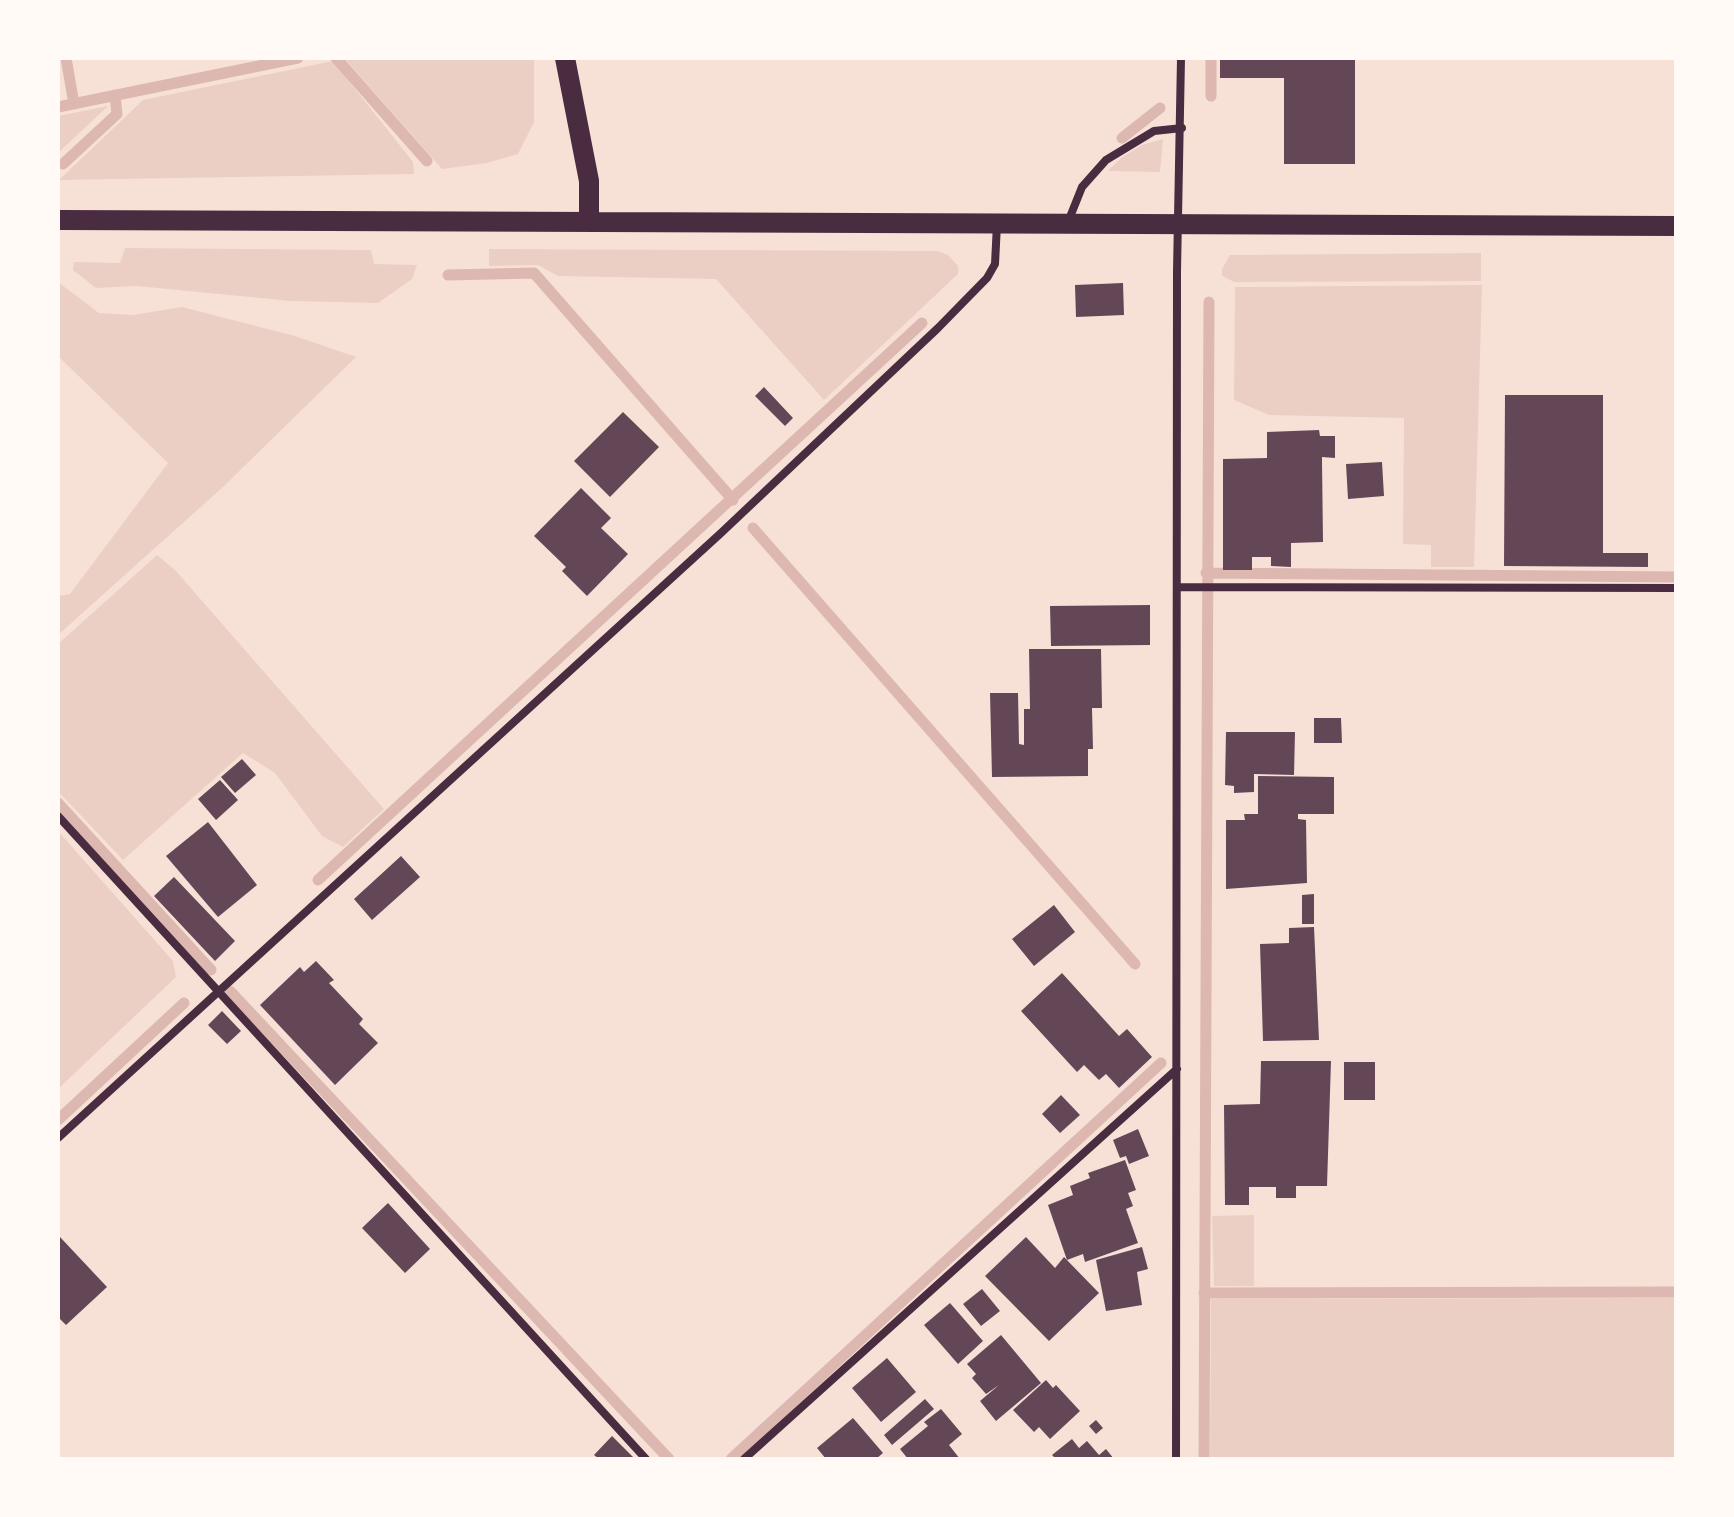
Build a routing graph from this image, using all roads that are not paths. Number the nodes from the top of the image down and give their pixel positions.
1 (565, 58) edge
2 (1181, 58) edge
3 (1182, 128) junction
4 (58, 220) edge
5 (589, 222) junction
6 (1179, 222) junction
7 (1068, 223) junction
8 (997, 224) junction
9 (1676, 226) edge
10 (1178, 587) junction
11 (1676, 588) edge
12 (58, 816) edge
13 (218, 991) junction
14 (1177, 1069) junction
15 (58, 1138) edge
16 (646, 1459) edge
17 (744, 1459) edge
18 (1176, 1459) edge

1 - 5 main road
2 - 3 street
3 - 6 street
3 - 7 street
4 - 5 main road
5 - 8 main road
6 - 7 main road
6 - 9 main road
6 - 10 street
7 - 8 main road
8 - 13 street
10 - 11 street
10 - 14 street
12 - 13 street
13 - 15 street
13 - 16 street
14 - 17 street
14 - 18 street

